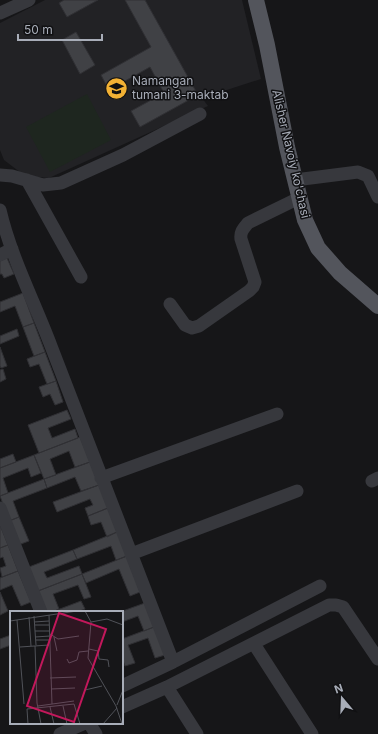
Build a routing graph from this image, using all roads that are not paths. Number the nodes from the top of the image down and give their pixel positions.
1 (29, 0) edge
2 (256, 0) edge
3 (0, 13) edge
4 (200, 114) dead end
5 (0, 175) edge
6 (27, 180) junction
7 (295, 180) junction
8 (378, 197) edge
9 (299, 198) junction
10 (0, 212) edge
11 (12, 250) junction
12 (0, 255) edge
13 (81, 277) dead end
14 (170, 304) dead end
15 (378, 306) edge
16 (277, 414) dead end
17 (101, 478) junction
18 (297, 491) dead end
19 (0, 508) edge
20 (131, 554) junction
21 (320, 586) dead end
22 (41, 611) edge
23 (254, 644) junction
24 (378, 659) edge
25 (173, 662) junction
26 (123, 686) edge
27 (167, 688) junction
28 (123, 707) edge
29 (83, 724) edge
30 (90, 724) edge
31 (60, 734) edge
32 (96, 734) edge
33 (197, 734) edge
34 (312, 734) edge

1 - 3 street
2 - 7 main road, Alisher Navoiy ko'chasi
4 - 6 street
5 - 6 street
6 - 13 street
7 - 8 street
7 - 9 main road, Alisher Navoiy ko'chasi
9 - 14 street
9 - 15 main road, Alisher Navoiy ko'chasi
10 - 11 street
11 - 12 street
11 - 17 street
16 - 17 street
17 - 20 street
18 - 20 street
19 - 22 street
20 - 25 street
21 - 25 street
23 - 24 street
23 - 27 street
23 - 34 street
25 - 26 street
27 - 28 street
27 - 33 street
29 - 31 street
30 - 32 street

